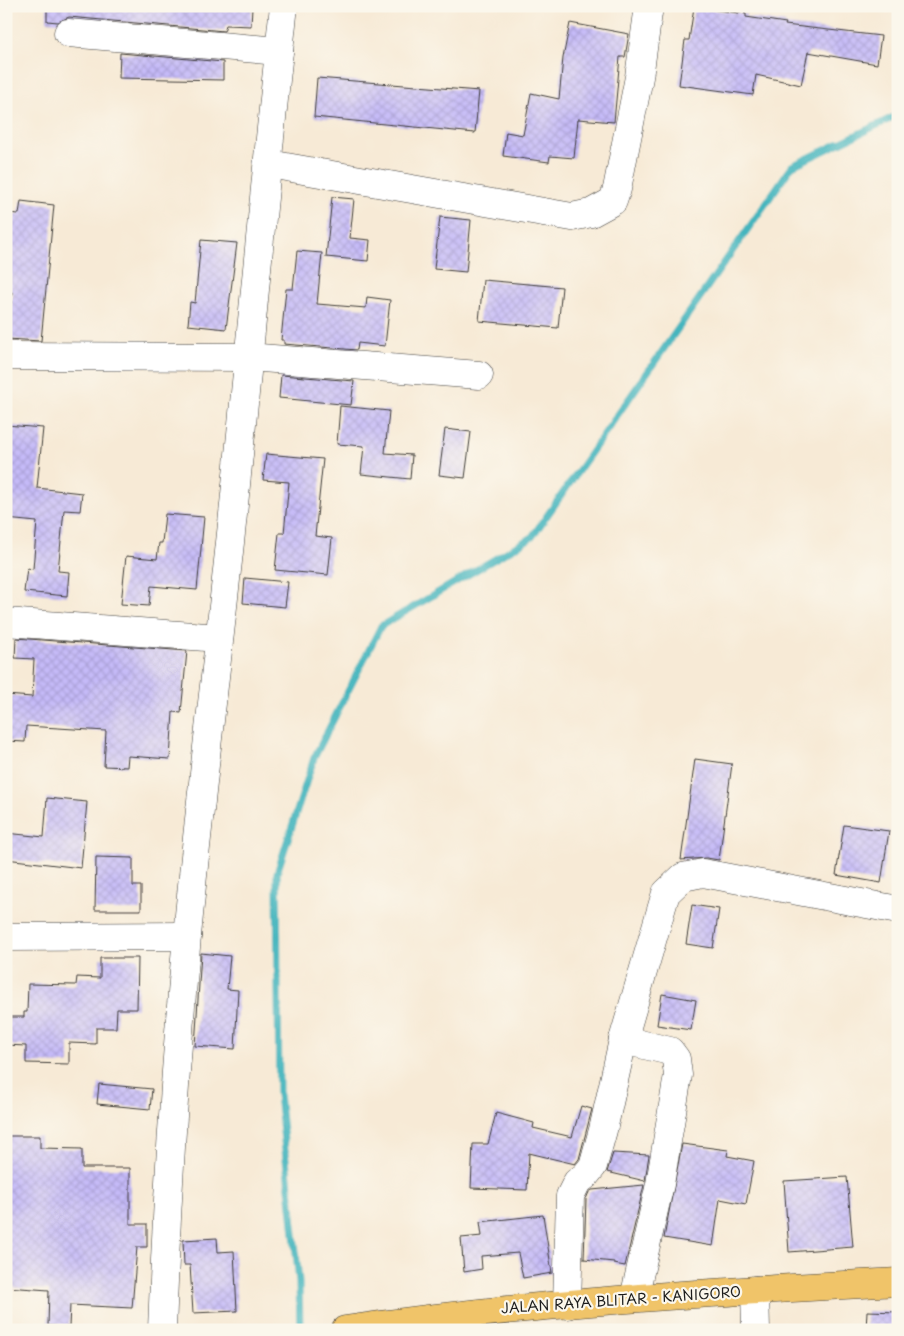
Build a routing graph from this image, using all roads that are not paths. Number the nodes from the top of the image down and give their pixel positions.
1 (284, 6) edge
2 (648, 6) edge
3 (68, 33) dead end
4 (279, 51) junction
5 (269, 164) junction
6 (6, 356) edge
7 (247, 357) junction
8 (479, 375) dead end
9 (6, 622) edge
10 (219, 638) junction
11 (898, 910) edge
12 (187, 936) junction
13 (6, 937) edge
14 (622, 1040) junction
15 (898, 1282) edge
16 (755, 1290) junction
17 (634, 1298) junction
18 (567, 1305) junction
19 (162, 1330) edge
20 (345, 1330) edge
21 (756, 1330) edge

1 - 4 street
2 - 5 street
3 - 4 street
4 - 5 street
5 - 7 street
6 - 7 street
7 - 8 street
7 - 10 street
9 - 10 street
10 - 12 street
11 - 14 street
12 - 13 street
12 - 19 street
14 - 17 street
14 - 18 street
15 - 16 main road, JALAN RAYA BLITAR - KANIGORO
16 - 17 main road, JALAN RAYA BLITAR - KANIGORO
16 - 21 street
17 - 18 main road, JALAN RAYA BLITAR - KANIGORO
18 - 20 main road, JALAN RAYA BLITAR - KANIGORO

